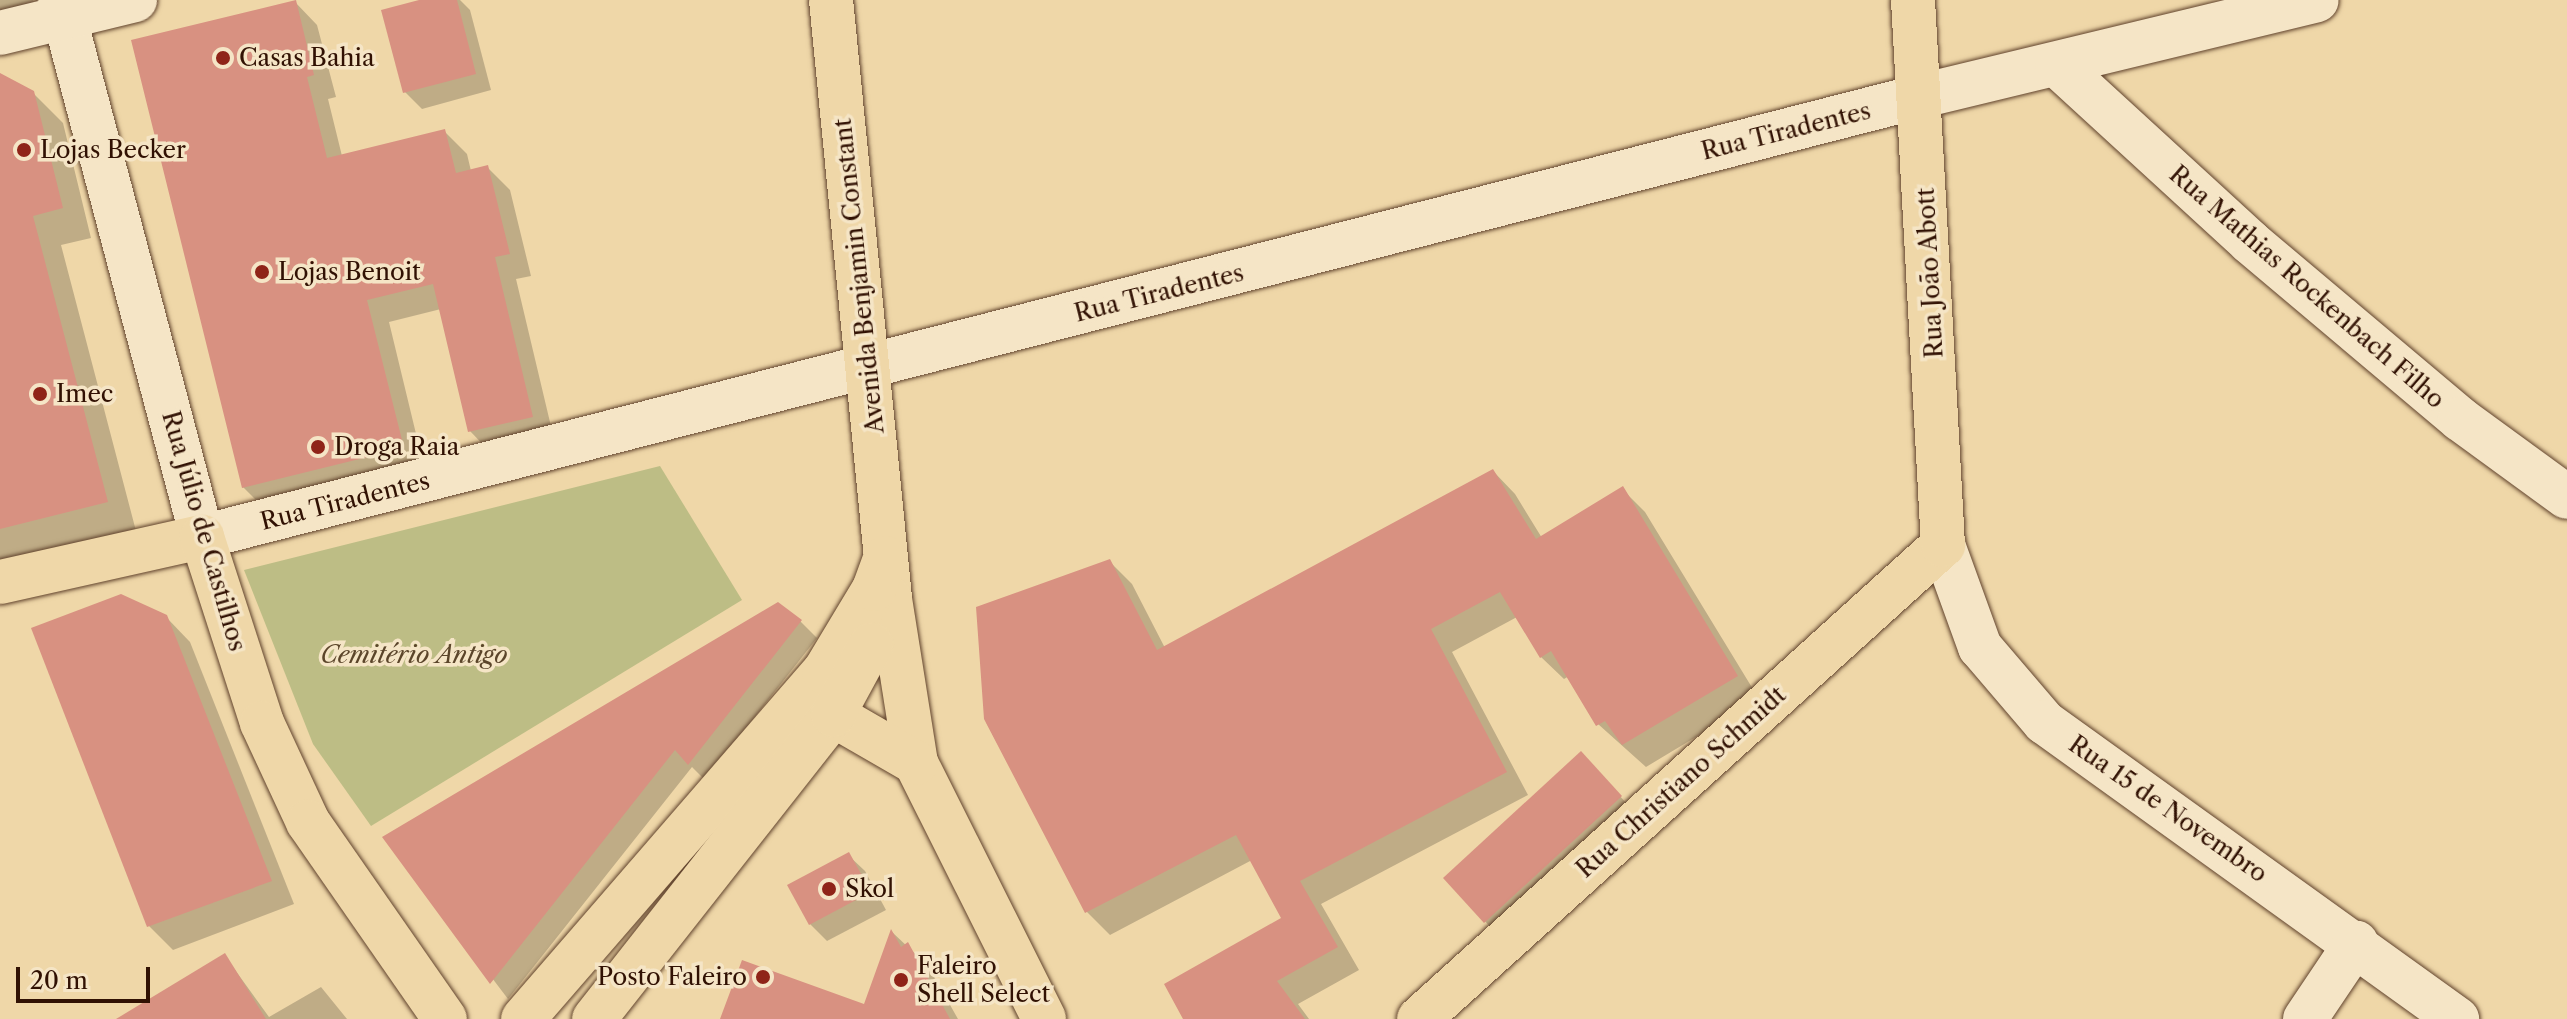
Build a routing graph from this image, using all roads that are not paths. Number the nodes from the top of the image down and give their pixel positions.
1 (135, 0) edge
2 (831, 0) edge
3 (1913, 0) edge
4 (2317, 0) edge
5 (62, 9) edge
6 (0, 33) edge
7 (2057, 65) junction
8 (1921, 96) junction
9 (868, 368) junction
10 (2567, 497) edge
11 (202, 537) junction
12 (1943, 545) junction
13 (887, 553) junction
14 (0, 582) edge
15 (890, 599) junction
16 (814, 710) junction
17 (916, 763) junction
18 (2356, 943) junction
19 (445, 1019) edge
20 (523, 1019) edge
21 (594, 1019) edge
22 (1044, 1019) edge
23 (1419, 1019) edge
24 (2305, 1019) edge
25 (2457, 1019) edge

1 - 5 street
2 - 9 main road, Avenida Benjamin Constant
3 - 8 main road, Rua João Abott
4 - 7 street, Rua Tiradentes
5 - 6 street
5 - 11 street, Rua Júlio de Castilhos
7 - 8 street, Rua Tiradentes
7 - 10 street, Rua Mathias Rockenbach Filho
8 - 9 street, Rua Tiradentes
8 - 12 main road, Rua João Abott
9 - 11 street, Rua Tiradentes
9 - 13 main road, Avenida Benjamin Constant
11 - 14 main road, Rua Tiradentes
11 - 19 main road, Rua Júlio de Castilhos
12 - 18 street, Rua 15 de Novembro
12 - 23 main road, Rua Christiano Schmidt
13 - 15 main road, Avenida Benjamin Constant
13 - 16 main road, Avenida Benjamin Constant
15 - 16 main road
15 - 17 main road, Avenida Benjamin Constant
16 - 17 main road
16 - 20 main road
16 - 21 main road
17 - 22 main road, Avenida Benjamin Constant
18 - 24 street
18 - 25 street, Rua 15 de Novembro

